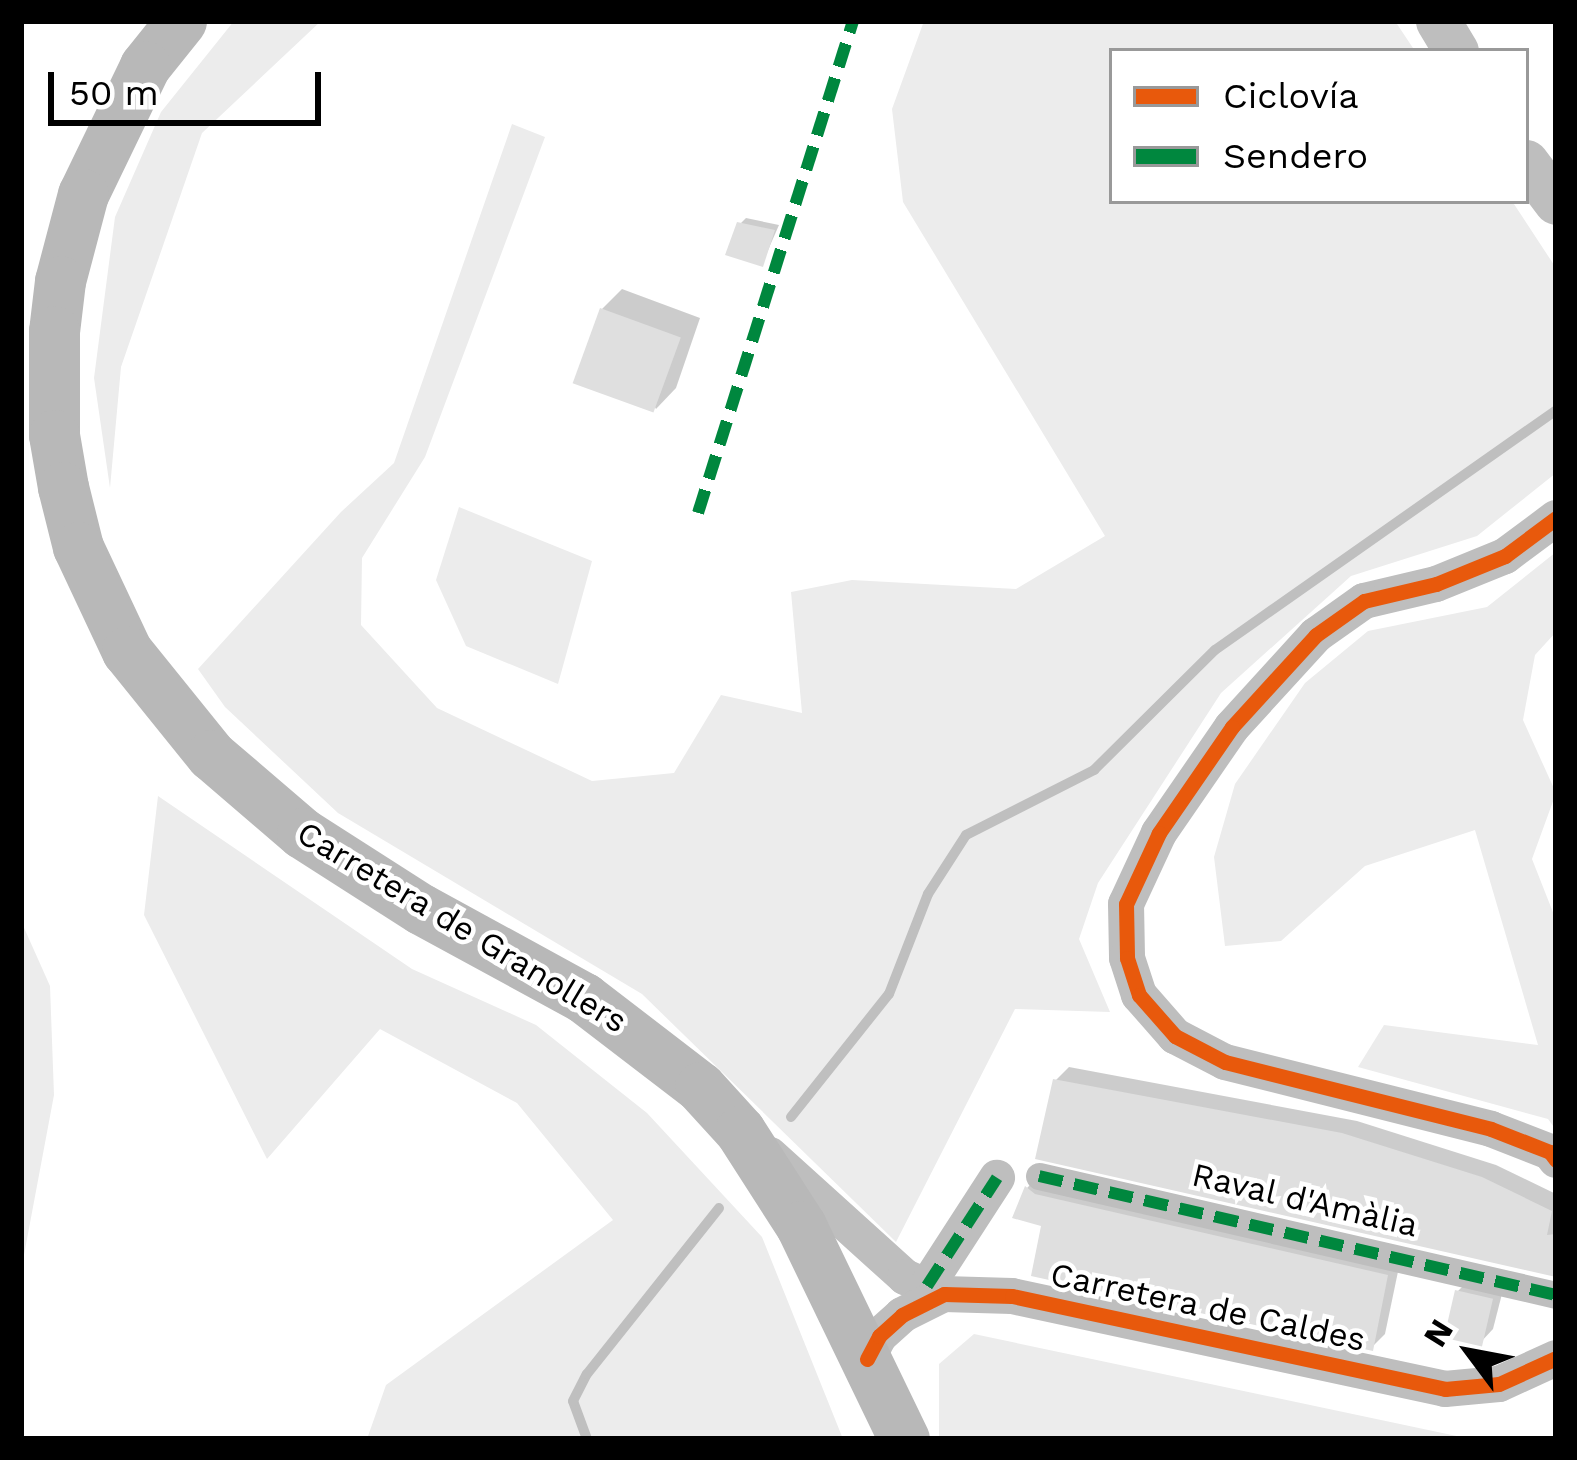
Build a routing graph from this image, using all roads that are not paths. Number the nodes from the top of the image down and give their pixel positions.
1 (181, 21) edge
2 (1438, 21) edge
3 (1454, 48) edge
4 (1529, 166) edge
5 (1556, 202) edge
6 (1556, 518) edge
7 (740, 1131) junction
8 (1556, 1160) edge
9 (1039, 1176) dead end
10 (997, 1178) dead end
11 (935, 1290) junction
12 (1556, 1295) edge
13 (1556, 1358) edge
14 (867, 1359) junction
15 (904, 1439) edge

1 - 7 main road, Carretera de Granollers
2 - 3 street
4 - 5 street
6 - 8 street
7 - 11 street
7 - 14 main road, Carretera de Granollers
9 - 12 street, Raval d'Amàlia
10 - 11 street
11 - 13 street, Carretera de Caldes
11 - 14 street
14 - 15 main road

